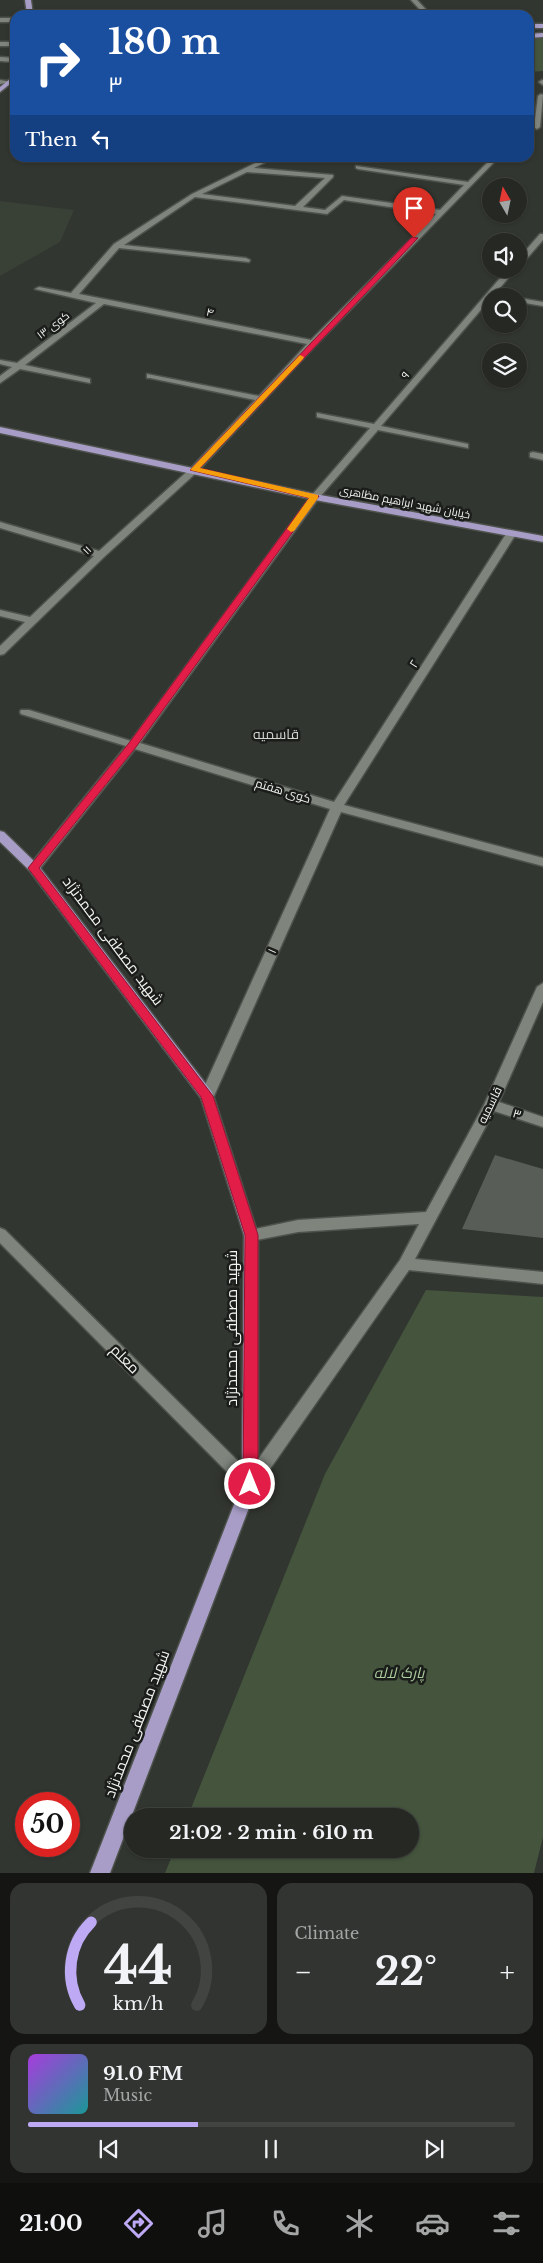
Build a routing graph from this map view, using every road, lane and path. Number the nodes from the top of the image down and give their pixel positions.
1 (414, 0) edge
2 (423, 10) edge
3 (0, 82) edge
4 (9, 82) joint
5 (0, 90) edge
6 (541, 96) dead end
7 (540, 127) edge
8 (262, 162) edge
9 (491, 162) edge
10 (358, 167) dead end
11 (247, 170) junction
12 (468, 184) junction
13 (194, 195) junction
14 (297, 208) junction
15 (440, 212) junction
16 (543, 236) edge
17 (117, 246) junction
18 (527, 253) edge
19 (246, 260) dead end
20 (39, 289) dead end
21 (73, 296) junction
22 (527, 301) edge
23 (102, 302) junction
24 (543, 304) edge
25 (482, 307) edge
26 (313, 343) junction
27 (0, 362) edge
28 (17, 365) junction
29 (150, 376) dead end
30 (0, 380) edge
31 (86, 381) dead end
32 (261, 399) junction
33 (320, 415) dead end
34 (376, 427) junction
35 (0, 430) edge
36 (465, 446) dead end
37 (533, 455) dead end
38 (543, 457) edge
39 (194, 470) junction
40 (315, 496) junction
41 (0, 525) edge
42 (511, 534) junction
43 (543, 539) edge
44 (101, 555) junction
45 (0, 613) edge
46 (32, 621) junction
47 (0, 652) edge
48 (25, 712) dead end
49 (133, 745) junction
50 (337, 807) junction
51 (0, 835) edge
52 (543, 862) edge
53 (34, 868) junction
54 (543, 987) edge
55 (207, 1096) junction
56 (491, 1105) junction
57 (543, 1122) edge
58 (428, 1218) junction
59 (0, 1234) edge
60 (252, 1235) junction
61 (405, 1264) junction
62 (543, 1278) edge
63 (250, 1484) junction
64 (100, 1873) edge

1 - 2 street
3 - 4 street
4 - 5 main road
6 - 7 street
8 - 11 street
9 - 12 street, ۱۱
10 - 12 street
11 - 13 street
11 - 14 street
12 - 15 street, ۱۱
13 - 14 street
13 - 17 street
14 - 15 street
15 - 26 street, ۱۱
16 - 18 street
17 - 19 street
17 - 21 street
20 - 21 street, ۴
21 - 23 street, ۴
22 - 24 street
23 - 26 street, ۴
23 - 28 street, کوی ۱۳
25 - 34 street, ۹
26 - 32 street, ۱۱
27 - 28 street
28 - 30 street, کوی ۱۳
28 - 31 street
29 - 32 street
32 - 39 street, ۱۱
33 - 34 street
34 - 36 street
34 - 40 street, ۹
35 - 39 main road, خیابان شهید ابراهیم مظاهری
37 - 38 street
39 - 40 main road, خیابان شهید ابراهیم مظاهری
39 - 44 street, ۱۱
40 - 42 main road, خیابان شهید ابراهیم مظاهری
40 - 49 street
41 - 44 street
42 - 43 main road, خیابان شهید ابراهیم مظاهری
42 - 50 street, ۲
44 - 46 street, ۱۱
45 - 46 street
46 - 47 street, ۱۱
48 - 49 street, کوی هفتم
49 - 50 street, کوی هفتم
49 - 53 street
50 - 52 street, کوی هفتم
50 - 55 street, ۱
51 - 53 main road, شهید مصطفی محمدنژاد
53 - 55 main road, شهید مصطفی محمدنژاد
54 - 56 street, قاسمیه
55 - 60 main road, شهید مصطفی محمدنژاد
56 - 57 street, ۳
56 - 58 street, قاسمیه
58 - 60 street
58 - 61 street, قاسمیه
59 - 63 street, معلم
60 - 63 main road, شهید مصطفی محمدنژاد
61 - 62 street
61 - 63 street, قاسمیه
63 - 64 main road, شهید مصطفی محمدنژاد

